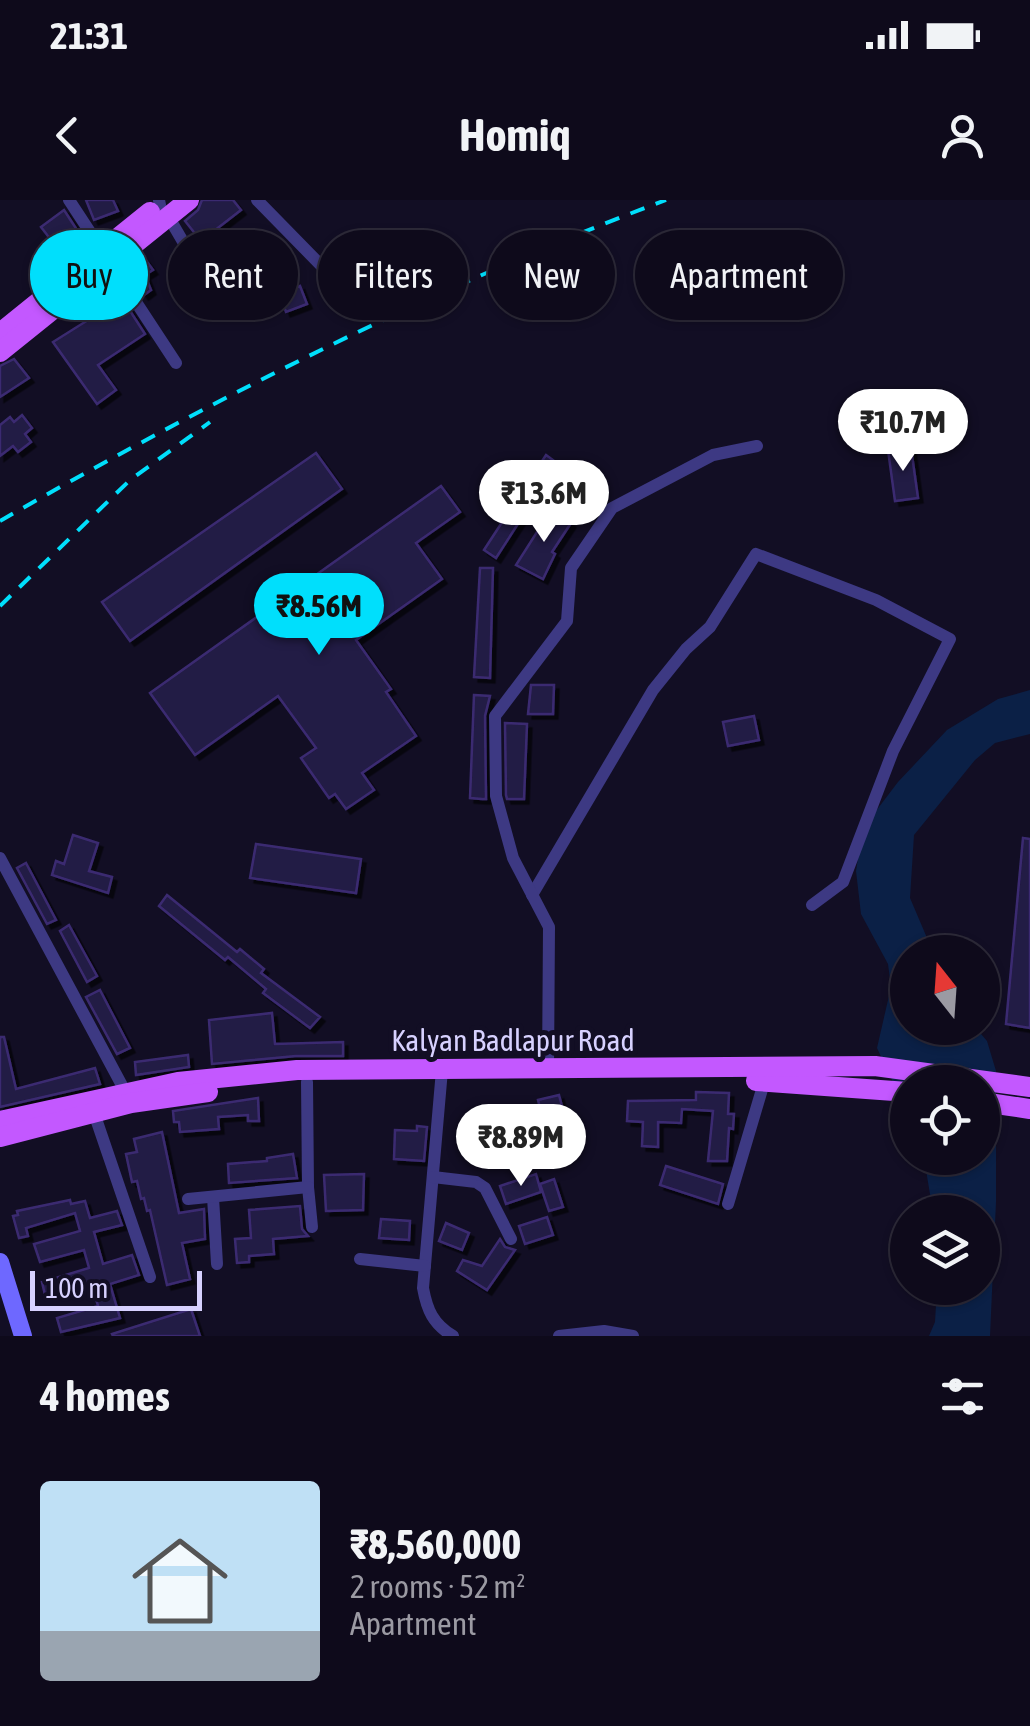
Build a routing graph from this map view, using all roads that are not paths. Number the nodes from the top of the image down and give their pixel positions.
1 (69, 200) edge
2 (189, 200) edge
3 (257, 200) edge
4 (163, 205) edge
5 (87, 230) edge
6 (136, 230) edge
7 (177, 230) edge
8 (318, 262) edge
9 (30, 313) edge
10 (36, 320) edge
11 (146, 320) edge
12 (0, 334) edge
13 (0, 352) edge
14 (176, 364) dead end
15 (757, 446) dead end
16 (0, 858) edge
17 (532, 896) junction
18 (812, 904) dead end
19 (548, 1070) junction
20 (766, 1075) junction
21 (441, 1076) junction
22 (307, 1082) junction
23 (890, 1090) edge
24 (125, 1091) junction
25 (1026, 1097) edge
26 (1000, 1100) edge
27 (94, 1113) junction
28 (0, 1121) edge
29 (0, 1137) edge
30 (433, 1177) junction
31 (308, 1187) junction
32 (213, 1197) junction
33 (188, 1199) dead end
34 (728, 1204) dead end
35 (312, 1227) dead end
36 (510, 1239) dead end
37 (360, 1259) dead end
38 (0, 1262) edge
39 (217, 1264) dead end
40 (425, 1266) junction
41 (150, 1277) dead end
42 (23, 1336) edge
43 (453, 1336) edge
44 (560, 1336) edge
45 (633, 1336) edge

1 - 5 street
2 - 4 main road
3 - 8 street
4 - 6 main road
4 - 7 street
9 - 12 main road
10 - 13 main road
11 - 14 street
15 - 17 street
16 - 24 street
17 - 18 street
17 - 19 street
19 - 20 main road, Kalyan Badlapur Road
19 - 21 main road, Kalyan Badlapur Road
20 - 21 main road, Kalyan Badlapur Road
20 - 23 main road, Kalyan Badlapur Road
20 - 25 main road, Kalyan Badlapur Road
20 - 34 street
21 - 22 main road, Kalyan Badlapur Road
21 - 24 main road, Kalyan Badlapur Road
21 - 30 street
22 - 27 main road, Kalyan Badlapur Road
22 - 31 street
24 - 28 main road, Kalyan Badlapur Road
25 - 26 main road, Kalyan Badlapur Road
27 - 29 main road, Kalyan Badlapur Road
27 - 41 street
30 - 36 street
30 - 40 street
31 - 32 street
31 - 35 street
32 - 33 street
32 - 39 street
37 - 40 street
38 - 42 main road
40 - 43 street
44 - 45 street

